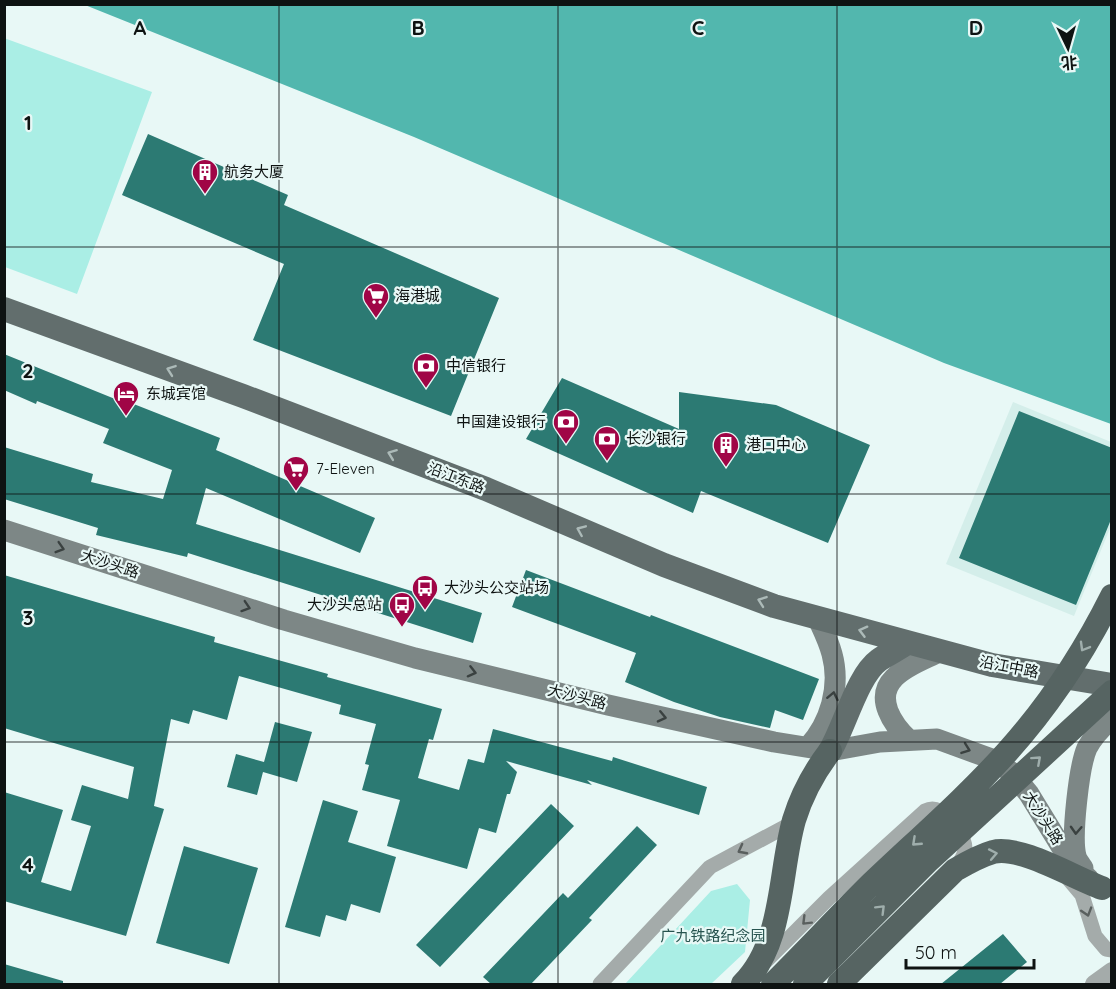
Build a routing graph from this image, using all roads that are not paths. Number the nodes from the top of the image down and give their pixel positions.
1 (4, 309) edge
2 (4, 531) edge
3 (1112, 596) edge
4 (818, 619) junction
5 (908, 643) junction
6 (939, 652) junction
7 (1112, 685) edge
8 (1112, 692) edge
9 (1112, 719) edge
10 (909, 740) junction
11 (819, 749) junction
12 (794, 822) junction
13 (955, 870) junction
14 (1062, 872) junction
15 (1107, 890) edge
16 (1112, 950) edge
17 (1112, 971) edge
18 (760, 982) edge
19 (600, 984) edge
20 (805, 984) edge
21 (839, 984) edge
22 (1094, 984) edge

4 -> 1 main road, 沿江东路
2 -> 11 main road, 大沙头路
3 -> 18 highway
5 -> 4 main road, 沿江东路
11 -> 4 main road
5 - 6 main road, 沿江中路
5 - 11 main road
6 - 7 main road, 沿江中路
6 - 10 main road
20 -> 8 highway
9 -> 15 main road
10 - 11 main road, 大沙头路
10 -> 15 main road, 大沙头路
11 - 12 highway
12 - 18 highway
12 -> 19 street
13 -> 14 highway
13 -> 18 street
13 - 21 highway
14 - 15 highway
14 -> 16 street
17 - 22 street

